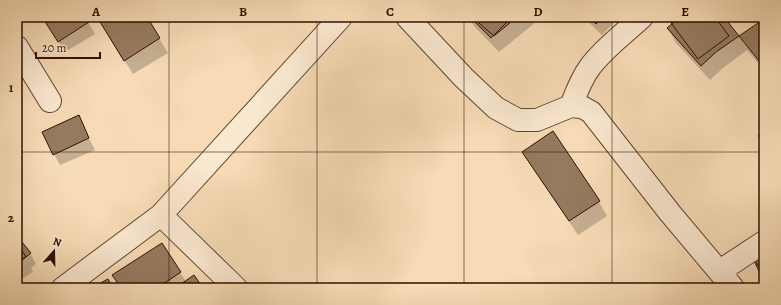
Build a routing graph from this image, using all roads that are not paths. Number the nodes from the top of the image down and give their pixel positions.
1 (341, 17) edge
2 (407, 17) edge
3 (642, 17) edge
4 (17, 47) edge
5 (50, 101) dead end
6 (570, 106) junction
7 (161, 215) junction
8 (764, 242) edge
9 (726, 280) edge
10 (63, 288) edge
11 (236, 288) edge

1 - 7 street
2 - 6 street
3 - 6 street
4 - 5 street
6 - 9 street
7 - 10 street
7 - 11 street
8 - 9 street

